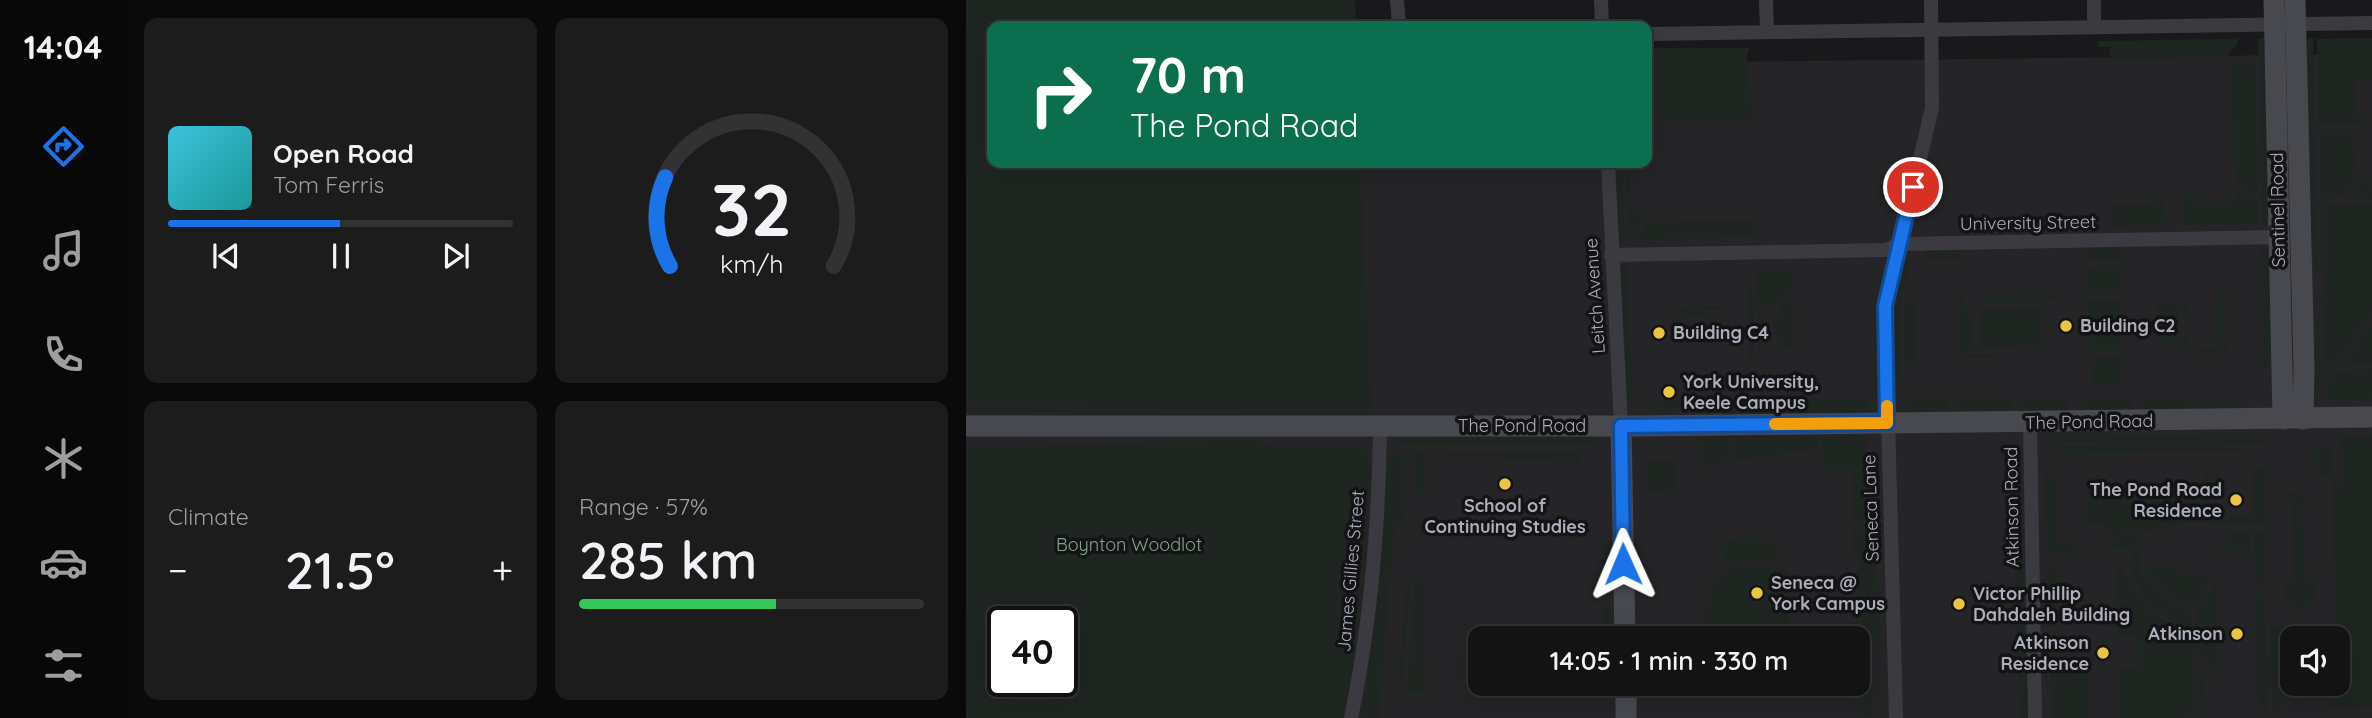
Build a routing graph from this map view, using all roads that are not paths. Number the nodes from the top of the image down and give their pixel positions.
1 (1398, 0) edge
2 (1601, 0) edge
3 (1766, 0) edge
4 (1931, 0) edge
5 (2094, 0) edge
6 (2274, 0) edge
7 (2295, 0) edge
8 (1399, 21) edge
9 (1602, 21) edge
10 (2372, 23) edge
11 (2285, 24) junction
12 (2094, 26) junction
13 (1932, 29) junction
14 (1767, 31) junction
15 (1652, 34) edge
16 (1608, 168) edge
17 (2279, 237) junction
18 (1900, 244) junction
19 (1611, 255) junction
20 (2372, 417) edge
21 (2293, 419) junction
22 (2030, 422) junction
23 (1887, 423) junction
24 (966, 426) edge
25 (1380, 426) junction
26 (1621, 426) junction
27 (1625, 626) edge
28 (1626, 696) edge
29 (1351, 718) edge
30 (1626, 718) edge
31 (1896, 718) edge
32 (2035, 718) edge

1 - 8 street
2 - 9 street
3 - 14 street
4 - 13 street, Seneca Lane
5 - 12 street
6 - 11 street, Sentinel Road
7 - 11 street, Sentinel Road
10 - 11 street
11 - 12 street
11 - 17 street, Sentinel Road
11 - 21 street, Sentinel Road
12 - 13 street
13 - 14 street
13 - 18 street, Seneca Lane
14 - 15 street
16 - 19 street, Leitch Avenue
17 - 18 street, University Street
17 - 21 street, Sentinel Road
18 - 19 street, University Street
18 - 23 street, Seneca Lane
19 - 26 street, Leitch Avenue
20 - 21 street, The Pond Road
21 - 22 street, The Pond Road
22 - 23 street, The Pond Road
22 - 32 street, Atkinson Road
23 - 26 street, The Pond Road
23 - 31 street, Seneca Lane
24 - 25 street, The Pond Road
25 - 26 street, The Pond Road
25 - 29 street, James Gillies Street
26 - 27 street
28 - 30 street

